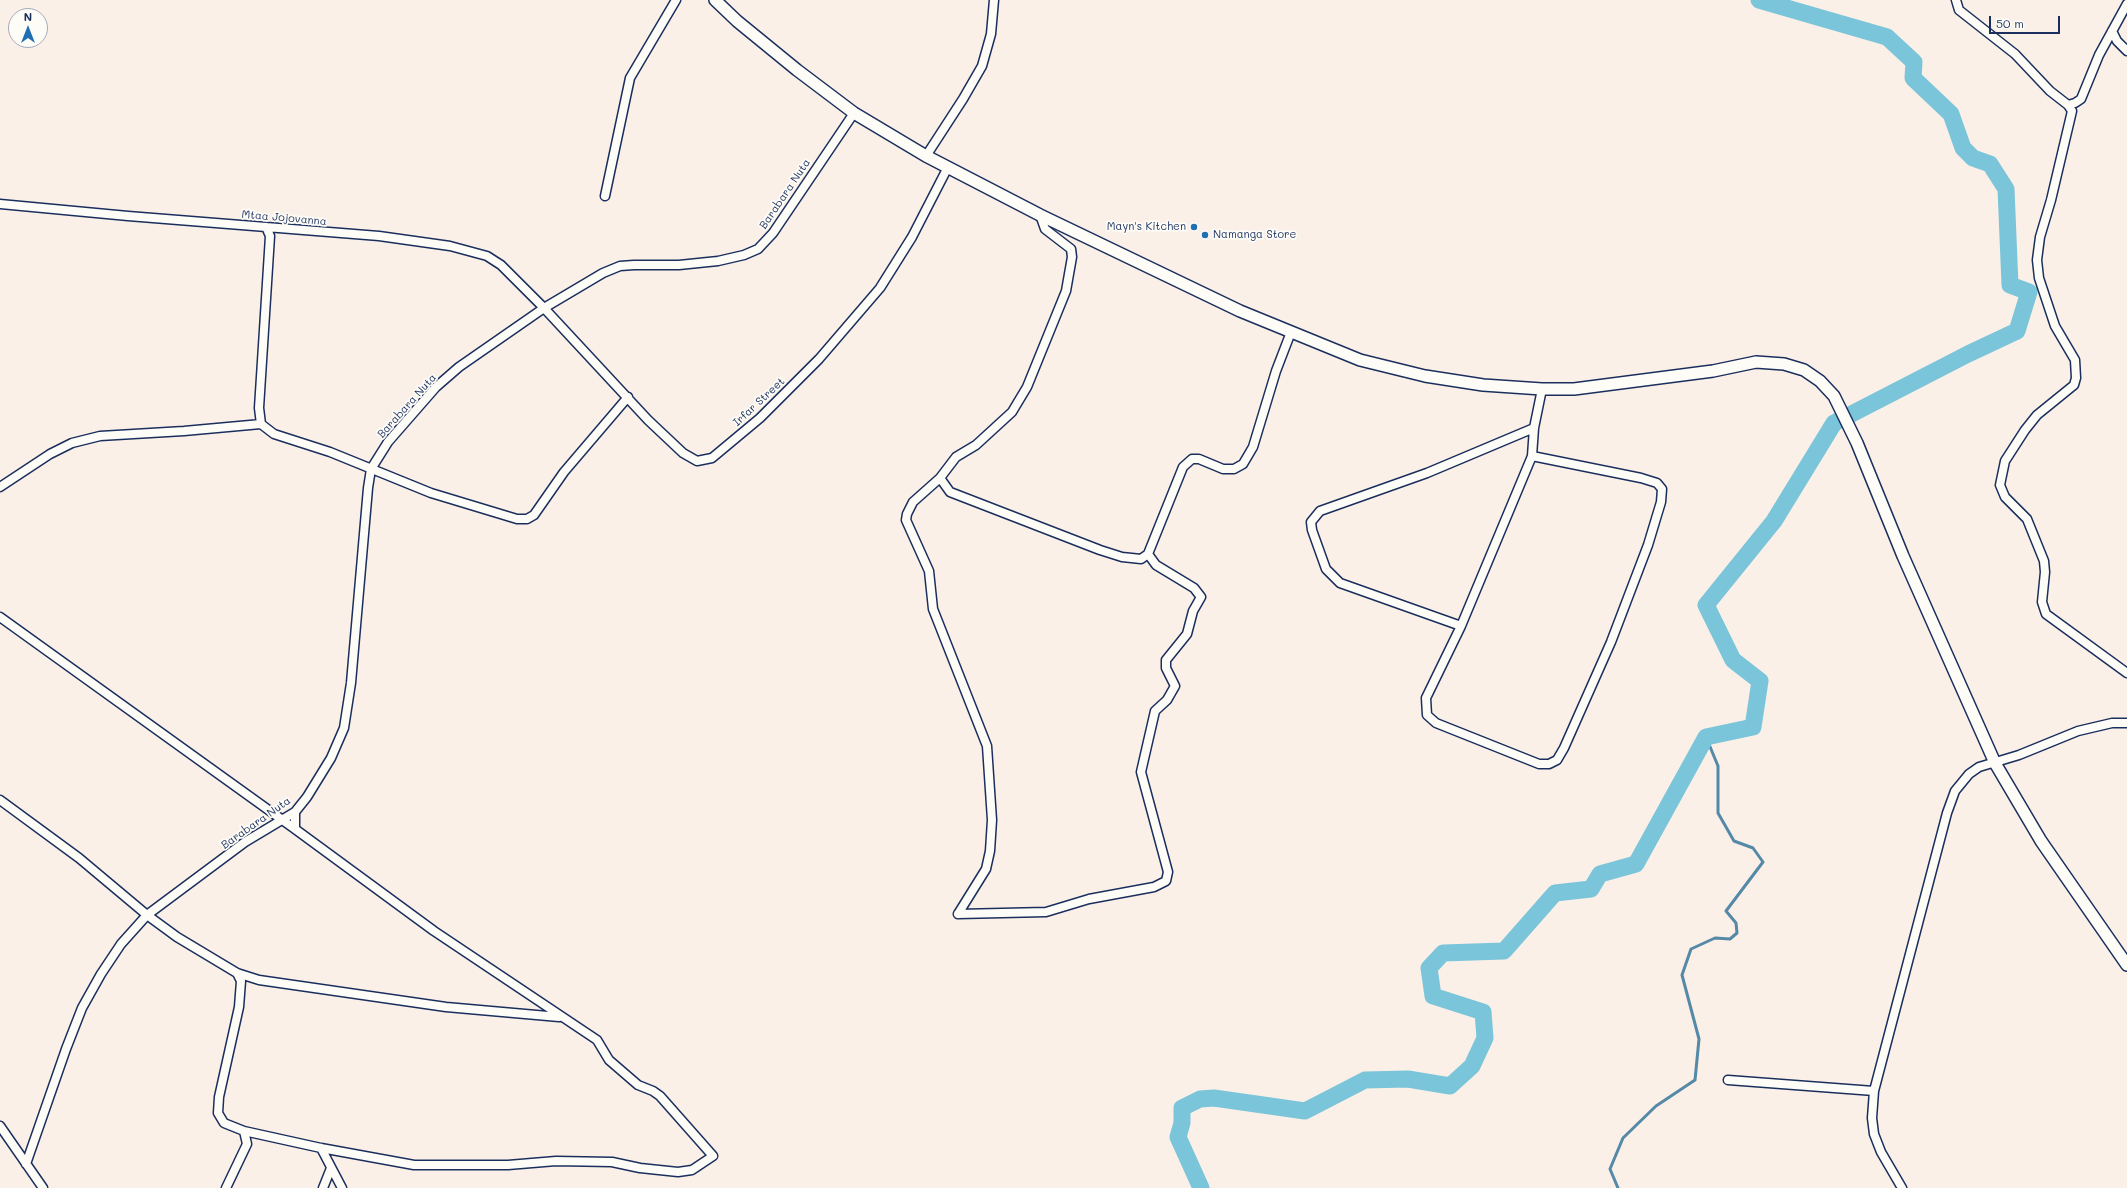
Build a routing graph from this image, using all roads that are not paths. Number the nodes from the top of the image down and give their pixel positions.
1 (676, 0) edge
2 (715, 0) edge
3 (994, 0) edge
4 (1956, 0) edge
5 (2127, 4) edge
6 (2112, 31) junction
7 (2127, 51) edge
8 (2068, 104) junction
9 (854, 113) junction
10 (926, 156) junction
11 (948, 167) junction
12 (605, 196) dead end
13 (0, 204) edge
14 (1040, 215) junction
15 (266, 227) junction
16 (544, 308) junction
17 (1291, 332) junction
18 (1542, 390) junction
19 (628, 397) junction
20 (261, 424) junction
21 (1534, 428) junction
22 (1532, 456) junction
23 (371, 469) junction
24 (940, 478) junction
25 (0, 487) edge
26 (1148, 554) junction
27 (0, 617) edge
28 (1461, 626) junction
29 (2127, 673) edge
30 (2127, 723) edge
31 (1995, 763) junction
32 (0, 800) edge
33 (295, 812) junction
34 (281, 819) junction
35 (295, 829) junction
36 (147, 915) junction
37 (2127, 965) edge
38 (237, 973) junction
39 (560, 1017) junction
40 (1728, 1080) dead end
41 (1874, 1091) junction
42 (0, 1126) edge
43 (244, 1131) junction
44 (257, 1134) junction
45 (247, 1144) junction
46 (321, 1148) junction
47 (26, 1164) junction
48 (331, 1168) junction
49 (43, 1188) edge
50 (226, 1188) edge
51 (323, 1188) edge
52 (342, 1188) edge
53 (1902, 1188) edge

1 - 12 street
2 - 9 main road
3 - 10 street
4 - 8 street
5 - 6 street
6 - 7 street
6 - 8 street
8 - 29 street
9 - 10 main road
9 - 16 street, Barabara Nuta
10 - 11 main road
11 - 14 main road
11 - 19 street, Irfar Street
13 - 15 street, Mtaa Jojovanna
14 - 17 main road
14 - 24 street
15 - 16 street, Mtaa Jojovanna
15 - 20 street
16 - 19 street, Irfar Street
16 - 23 street, Barabara Nuta
17 - 18 main road
17 - 26 street
18 - 21 street
18 - 31 main road
19 - 23 street
20 - 23 street
20 - 25 street
21 - 22 street
21 - 28 street
22 - 28 street
22 - 28 street
23 - 33 street, Barabara Nuta
24 - 26 street
24 - 26 street
27 - 34 street
30 - 31 street
31 - 37 main road
31 - 41 street
32 - 36 street
33 - 34 street, Barabara Nuta
33 - 35 street
34 - 35 street
34 - 36 street, Barabara Nuta
35 - 39 street
36 - 38 street
36 - 47 street, Barabara Nuta
38 - 39 street
38 - 43 street
39 - 46 street
40 - 41 street
41 - 53 street
42 - 47 street
43 - 44 street
43 - 45 street
44 - 45 street
44 - 46 street
45 - 50 street
46 - 48 street
47 - 49 street
48 - 51 street
48 - 52 street

